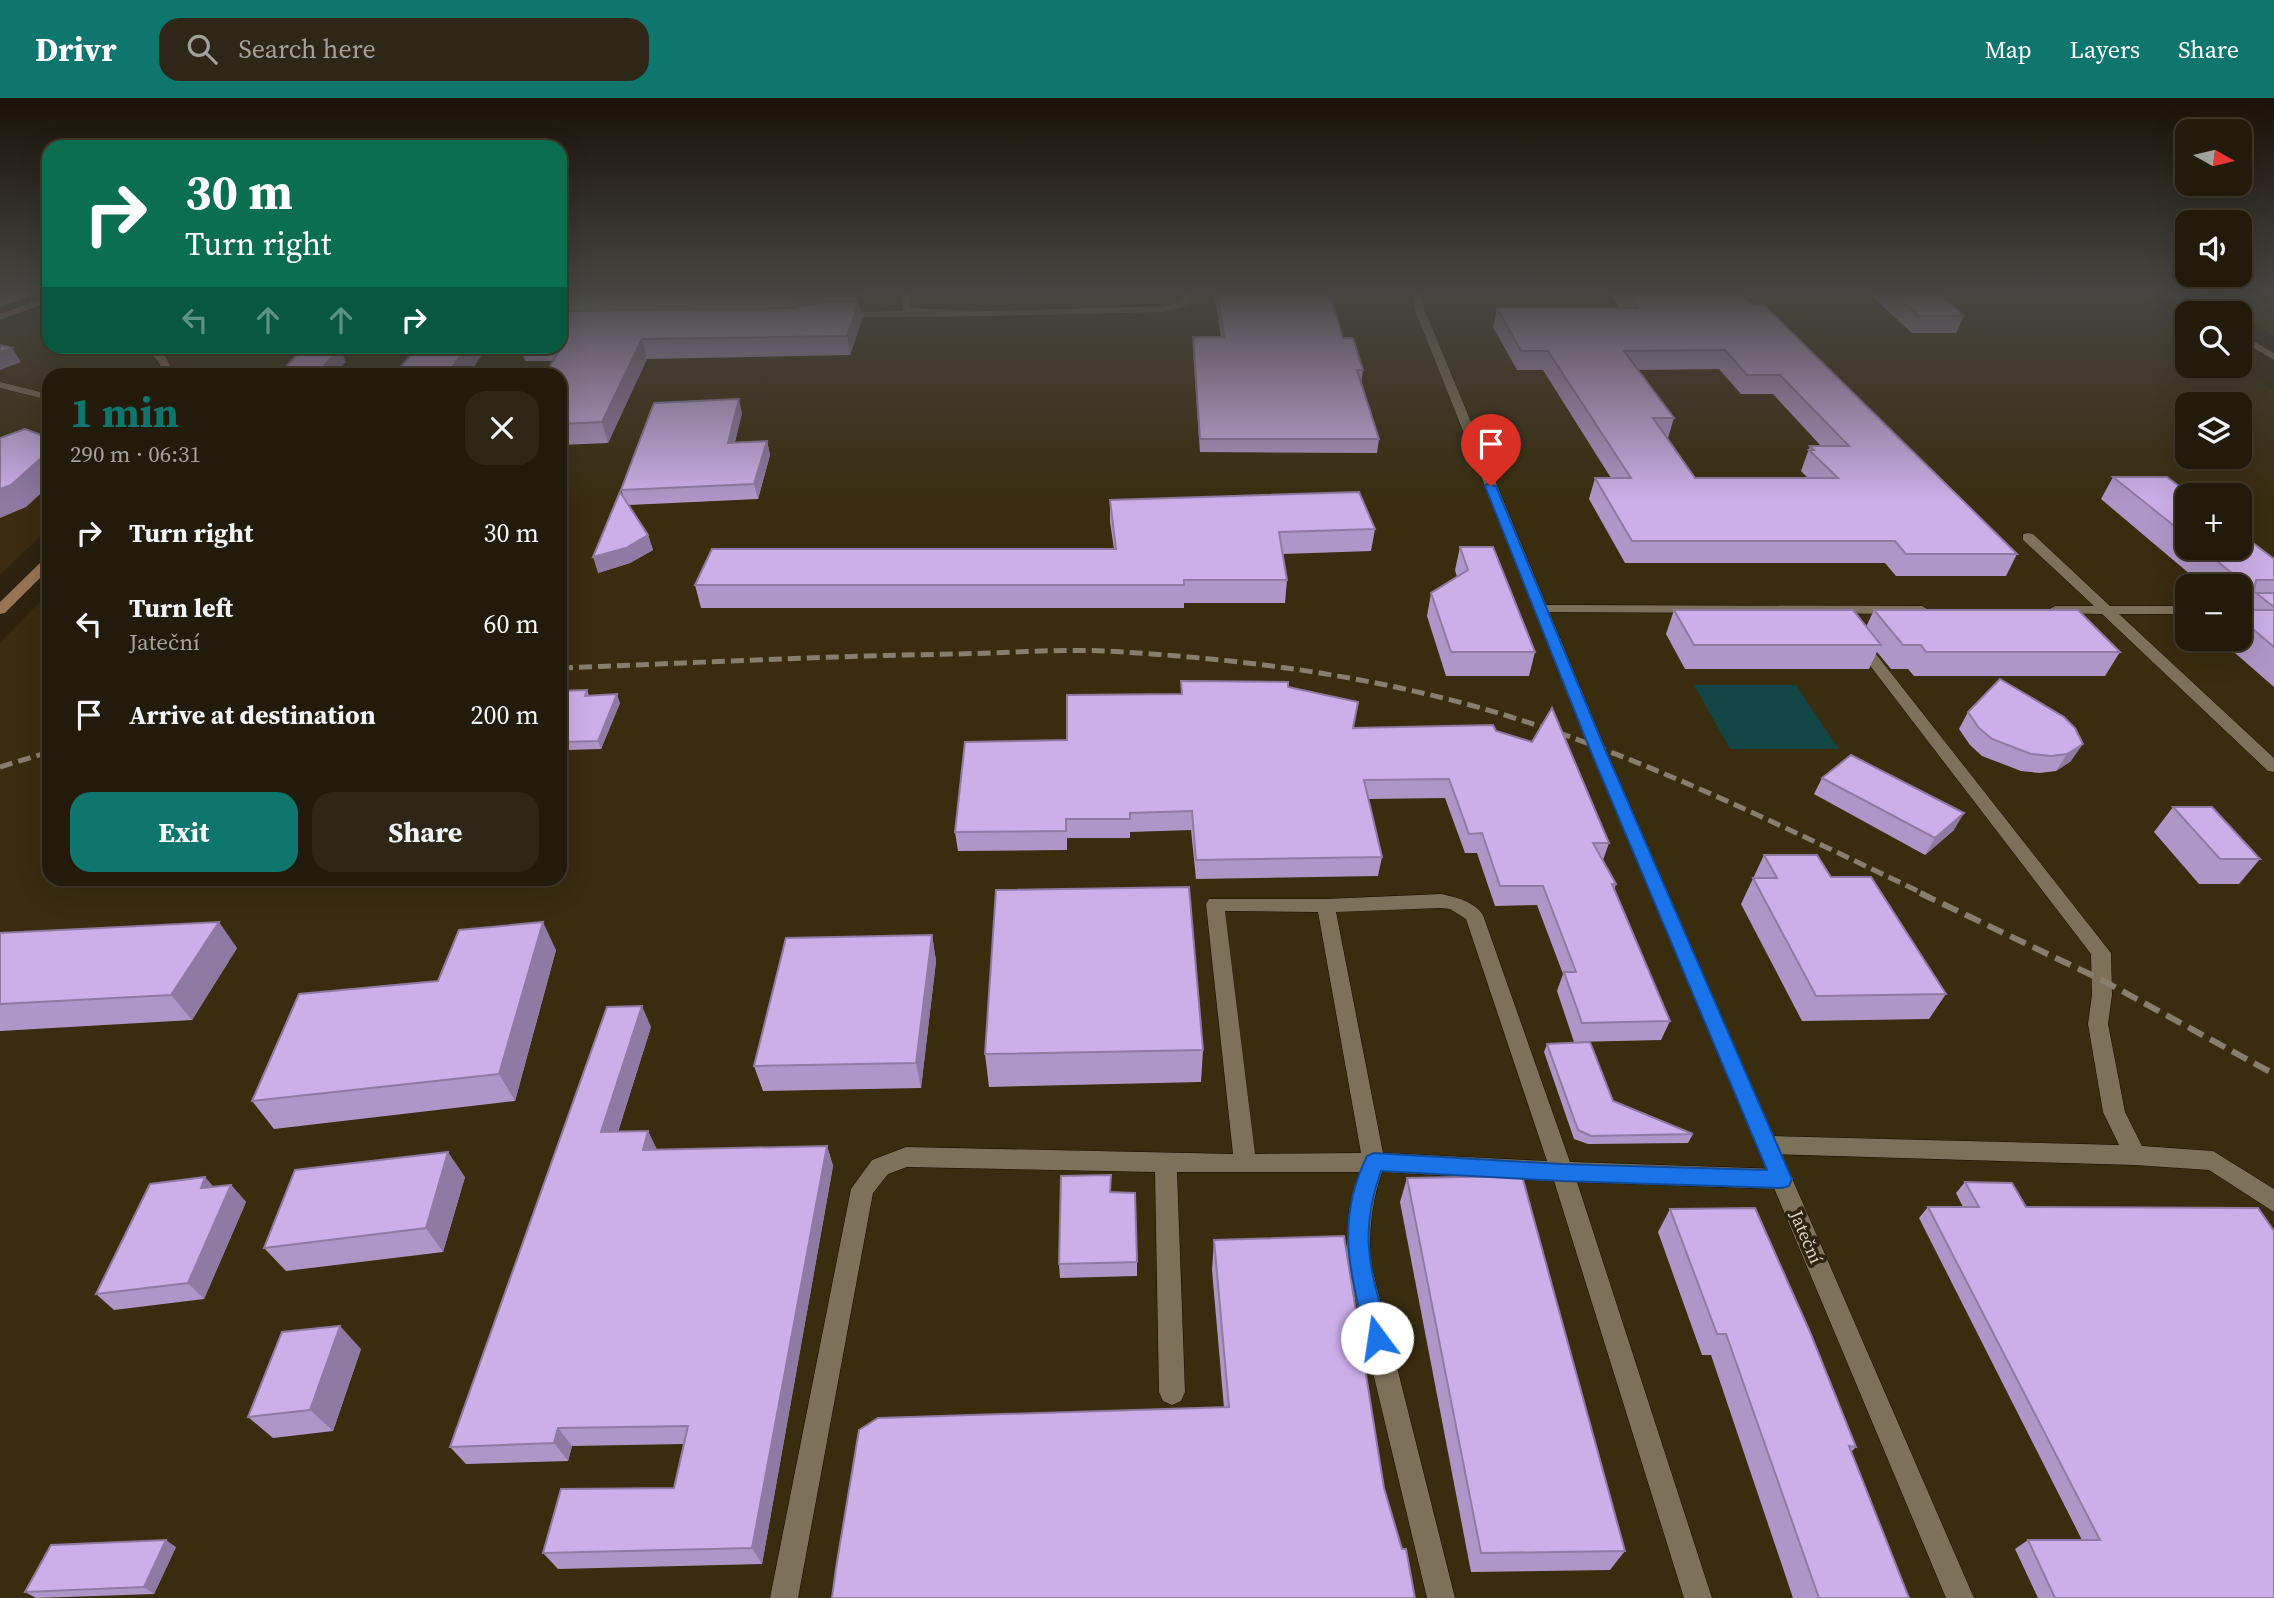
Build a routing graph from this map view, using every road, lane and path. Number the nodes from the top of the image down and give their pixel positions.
1 (1441, 362) edge
2 (0, 385) edge
3 (42, 395) edge
4 (2028, 537) dead end
5 (42, 569) edge
6 (1541, 609) junction
7 (0, 610) edge
8 (1834, 610) junction
9 (1943, 610) edge
10 (2039, 610) edge
11 (2175, 610) edge
12 (2107, 611) junction
13 (2274, 767) edge
14 (1326, 906) junction
15 (1767, 1144) junction
16 (2135, 1155) junction
17 (1166, 1162) junction
18 (1374, 1162) junction
19 (1245, 1164) junction
20 (1562, 1172) junction
21 (1782, 1179) junction
22 (2274, 1202) edge
23 (1172, 1392) dead end
24 (784, 1598) edge
25 (1441, 1598) edge
26 (1698, 1598) edge
27 (1960, 1598) edge

1 - 6 street, Jateční
2 - 3 street
4 - 12 street
5 - 7 street
6 - 8 street
6 - 15 street, Jateční
8 - 9 street
8 - 16 street
10 - 12 street
11 - 12 street
12 - 13 street
14 - 18 street
14 - 19 street
14 - 20 street
15 - 16 street
15 - 21 street, Jateční
16 - 22 street
17 - 19 street
17 - 23 street
17 - 24 street
18 - 19 street
18 - 20 street
18 - 25 street
20 - 21 street
20 - 26 street
21 - 27 street, Jateční

